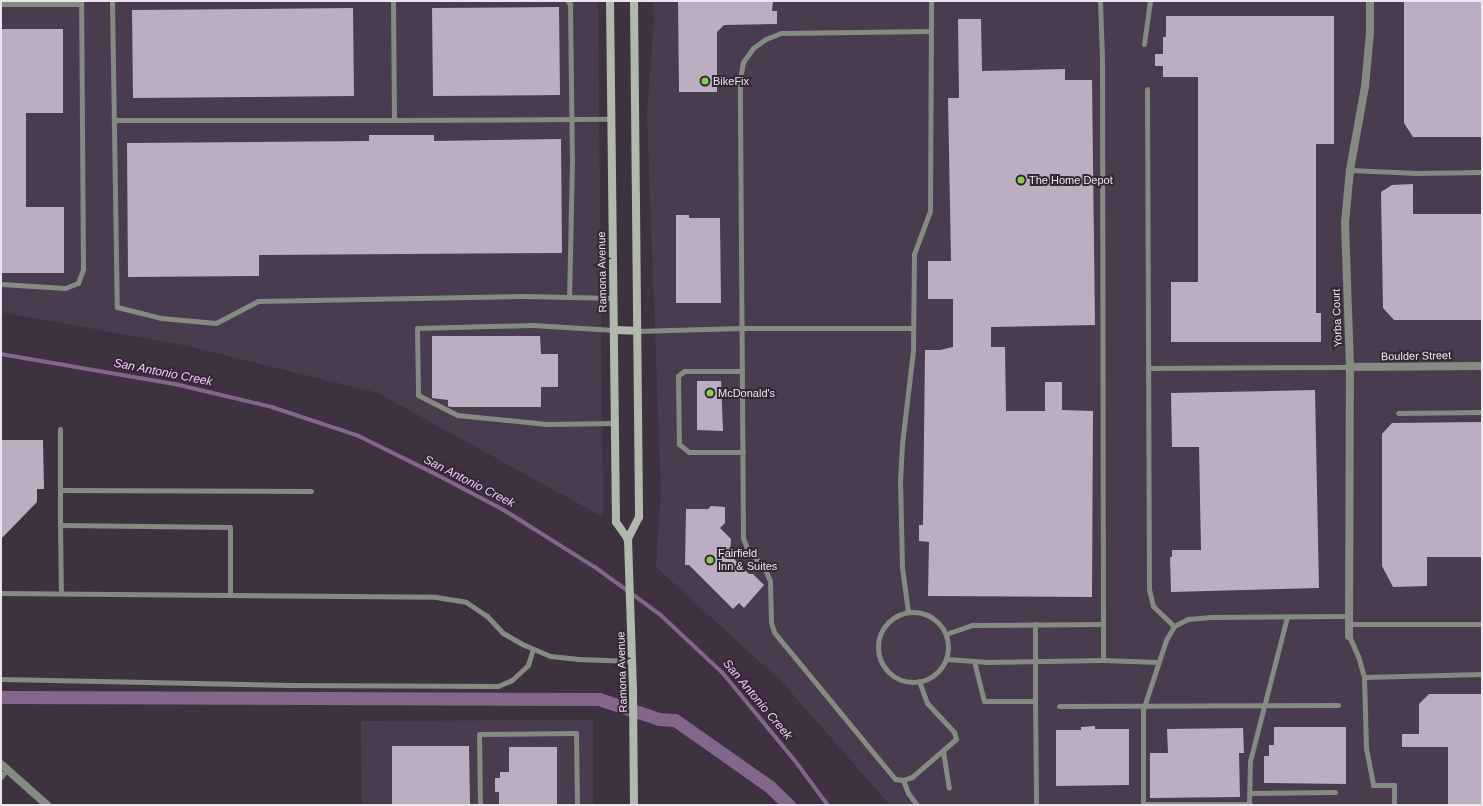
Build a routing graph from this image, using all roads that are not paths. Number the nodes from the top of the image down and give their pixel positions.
1 (112, 1) edge
2 (393, 1) edge
3 (568, 1) edge
4 (610, 1) edge
5 (634, 1) edge
6 (931, 1) edge
7 (1100, 1) edge
8 (1150, 1) edge
9 (1370, 1) edge
10 (81, 2) edge
11 (1, 4) edge
12 (931, 31) junction
13 (1144, 44) dead end
14 (1147, 89) dead end
15 (572, 118) junction
16 (611, 119) junction
17 (114, 120) junction
18 (394, 120) junction
19 (1350, 170) junction
20 (1482, 172) edge
21 (1, 284) edge
22 (569, 297) junction
23 (613, 298) junction
24 (741, 328) junction
25 (913, 328) junction
26 (614, 330) junction
27 (637, 331) junction
28 (1482, 366) edge
29 (1350, 367) junction
30 (1148, 368) junction
31 (742, 371) junction
32 (1482, 412) edge
33 (1398, 413) dead end
34 (615, 423) junction
35 (60, 429) dead end
36 (743, 452) junction
37 (60, 490) junction
38 (311, 491) dead end
39 (60, 525) junction
40 (628, 539) junction
41 (1, 593) edge
42 (61, 593) junction
43 (230, 595) junction
44 (908, 612) junction
45 (1287, 617) junction
46 (1350, 620) junction
47 (1035, 624) junction
48 (1103, 624) junction
49 (1482, 624) edge
50 (1174, 626) junction
51 (946, 634) junction
52 (1349, 636) joint
53 (533, 648) junction
54 (946, 659) junction
55 (1103, 660) junction
56 (632, 661) junction
57 (974, 661) junction
58 (1034, 661) junction
59 (1158, 662) junction
60 (1482, 674) edge
61 (1364, 677) junction
62 (1, 679) edge
63 (919, 681) junction
64 (1035, 701) junction
65 (1338, 705) dead end
66 (1059, 706) dead end
67 (1144, 707) junction
68 (1264, 707) junction
69 (943, 751) junction
70 (4, 767) edge
71 (1, 777) edge
72 (903, 780) junction
73 (948, 788) dead end
74 (1335, 792) dead end
75 (1250, 793) junction
76 (1143, 804) edge
77 (1250, 804) edge
78 (46, 805) edge
79 (480, 805) edge
80 (577, 805) edge
81 (634, 805) edge
82 (917, 805) edge
83 (1036, 805) edge
84 (1394, 805) edge

1 - 17 lane
2 - 18 lane
3 - 15 lane
4 - 16 main road, Ramona Avenue
5 - 27 main road, Ramona Avenue
6 - 12 lane
7 - 48 lane
8 - 13 lane
9 - 19 street, Yorba Court
10 - 11 lane
10 - 21 lane
12 - 24 lane
12 - 25 lane
14 - 30 lane
15 - 16 lane
15 - 18 lane
15 - 22 lane
16 - 23 main road, Ramona Avenue
17 - 18 lane
17 - 22 lane
19 - 20 lane
19 - 29 street, Yorba Court
22 - 23 lane
23 - 26 main road, Ramona Avenue
24 - 25 lane
24 - 27 lane
24 - 31 lane
25 - 44 lane
26 - 27 main road
26 - 34 main road, Ramona Avenue
26 - 34 lane
27 - 40 main road, Ramona Avenue
28 - 29 street, Boulder Street
29 - 30 lane
29 - 46 street, Yorba Court
30 - 50 lane
31 - 36 lane
31 - 36 lane
32 - 33 lane
34 - 40 main road, Ramona Avenue
35 - 37 lane
36 - 72 lane
37 - 38 lane
37 - 39 lane
39 - 42 lane
39 - 43 lane
40 - 56 main road, Ramona Avenue
41 - 42 lane
42 - 43 lane
43 - 53 lane
44 - 51 lane
44 - 63 lane
45 - 46 lane
45 - 50 lane
45 - 68 lane
46 - 49 lane
46 - 52 street, Yorba Court
47 - 48 lane
47 - 51 lane
47 - 58 lane
48 - 55 lane
50 - 59 lane
51 - 54 lane
52 - 61 lane
53 - 56 lane
53 - 62 lane
54 - 57 lane
54 - 63 lane
55 - 58 lane
55 - 59 lane
56 - 81 main road, Ramona Avenue
57 - 58 lane
57 - 64 lane
58 - 64 lane
59 - 67 lane
60 - 61 lane
61 - 84 lane
63 - 69 lane
64 - 83 lane
65 - 68 lane
66 - 67 lane
67 - 68 lane
67 - 76 lane
68 - 75 lane
69 - 72 lane
69 - 73 lane
70 - 71 lane
70 - 78 street
72 - 82 lane
74 - 75 lane
75 - 77 lane
76 - 77 lane
79 - 80 lane

